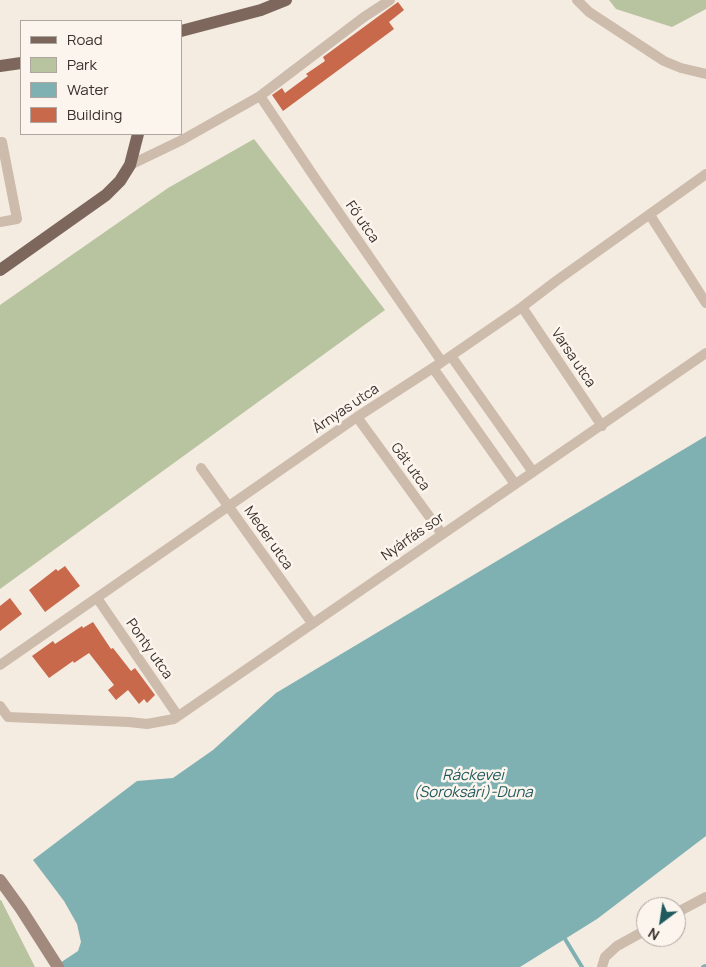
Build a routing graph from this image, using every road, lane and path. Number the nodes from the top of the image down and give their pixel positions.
1 (286, 0) edge
2 (390, 0) edge
3 (577, 0) edge
4 (196, 27) junction
5 (182, 31) edge
6 (182, 37) edge
7 (20, 63) edge
8 (0, 66) edge
9 (706, 74) edge
10 (260, 96) junction
11 (138, 135) edge
12 (0, 142) edge
13 (130, 165) junction
14 (706, 174) edge
15 (650, 215) junction
16 (0, 222) edge
17 (0, 270) edge
18 (706, 303) edge
19 (522, 307) junction
20 (706, 353) edge
21 (451, 356) junction
22 (437, 365) junction
23 (357, 417) junction
24 (602, 426) junction
25 (201, 468) dead end
26 (533, 472) junction
27 (515, 484) junction
28 (229, 506) junction
29 (442, 534) junction
30 (97, 598) junction
31 (312, 624) junction
32 (0, 665) edge
33 (0, 706) edge
34 (178, 716) junction
35 (0, 880) edge
36 (706, 897) edge
37 (686, 908) edge
38 (636, 936) edge
39 (58, 967) edge
40 (602, 967) edge

1 - 4 main road
2 - 10 street
3 - 9 street
4 - 5 main road
4 - 6 main road
7 - 8 main road
10 - 13 street
10 - 22 street, Fő utca
11 - 13 main road
12 - 16 street
13 - 17 main road
14 - 15 street, Árnyas utca
15 - 18 street
15 - 19 street, Árnyas utca
19 - 21 street, Árnyas utca
19 - 24 street, Varsa utca
20 - 24 street, Nyárfás sor
21 - 22 street, Árnyas utca
21 - 26 street
22 - 23 street, Árnyas utca
22 - 27 street, Fő utca
23 - 28 street, Árnyas utca
23 - 29 street, Gát utca
24 - 26 street, Nyárfás sor
25 - 28 street, Meder utca
26 - 27 street, Nyárfás sor
27 - 29 street, Nyárfás sor
28 - 30 street, Árnyas utca
28 - 31 street, Meder utca
29 - 31 street, Nyárfás sor
30 - 32 street, Árnyas utca
30 - 34 street, Ponty utca
31 - 34 street, Nyárfás sor
33 - 34 street, Nyárfás sor
35 - 39 street
36 - 37 street
38 - 40 street

